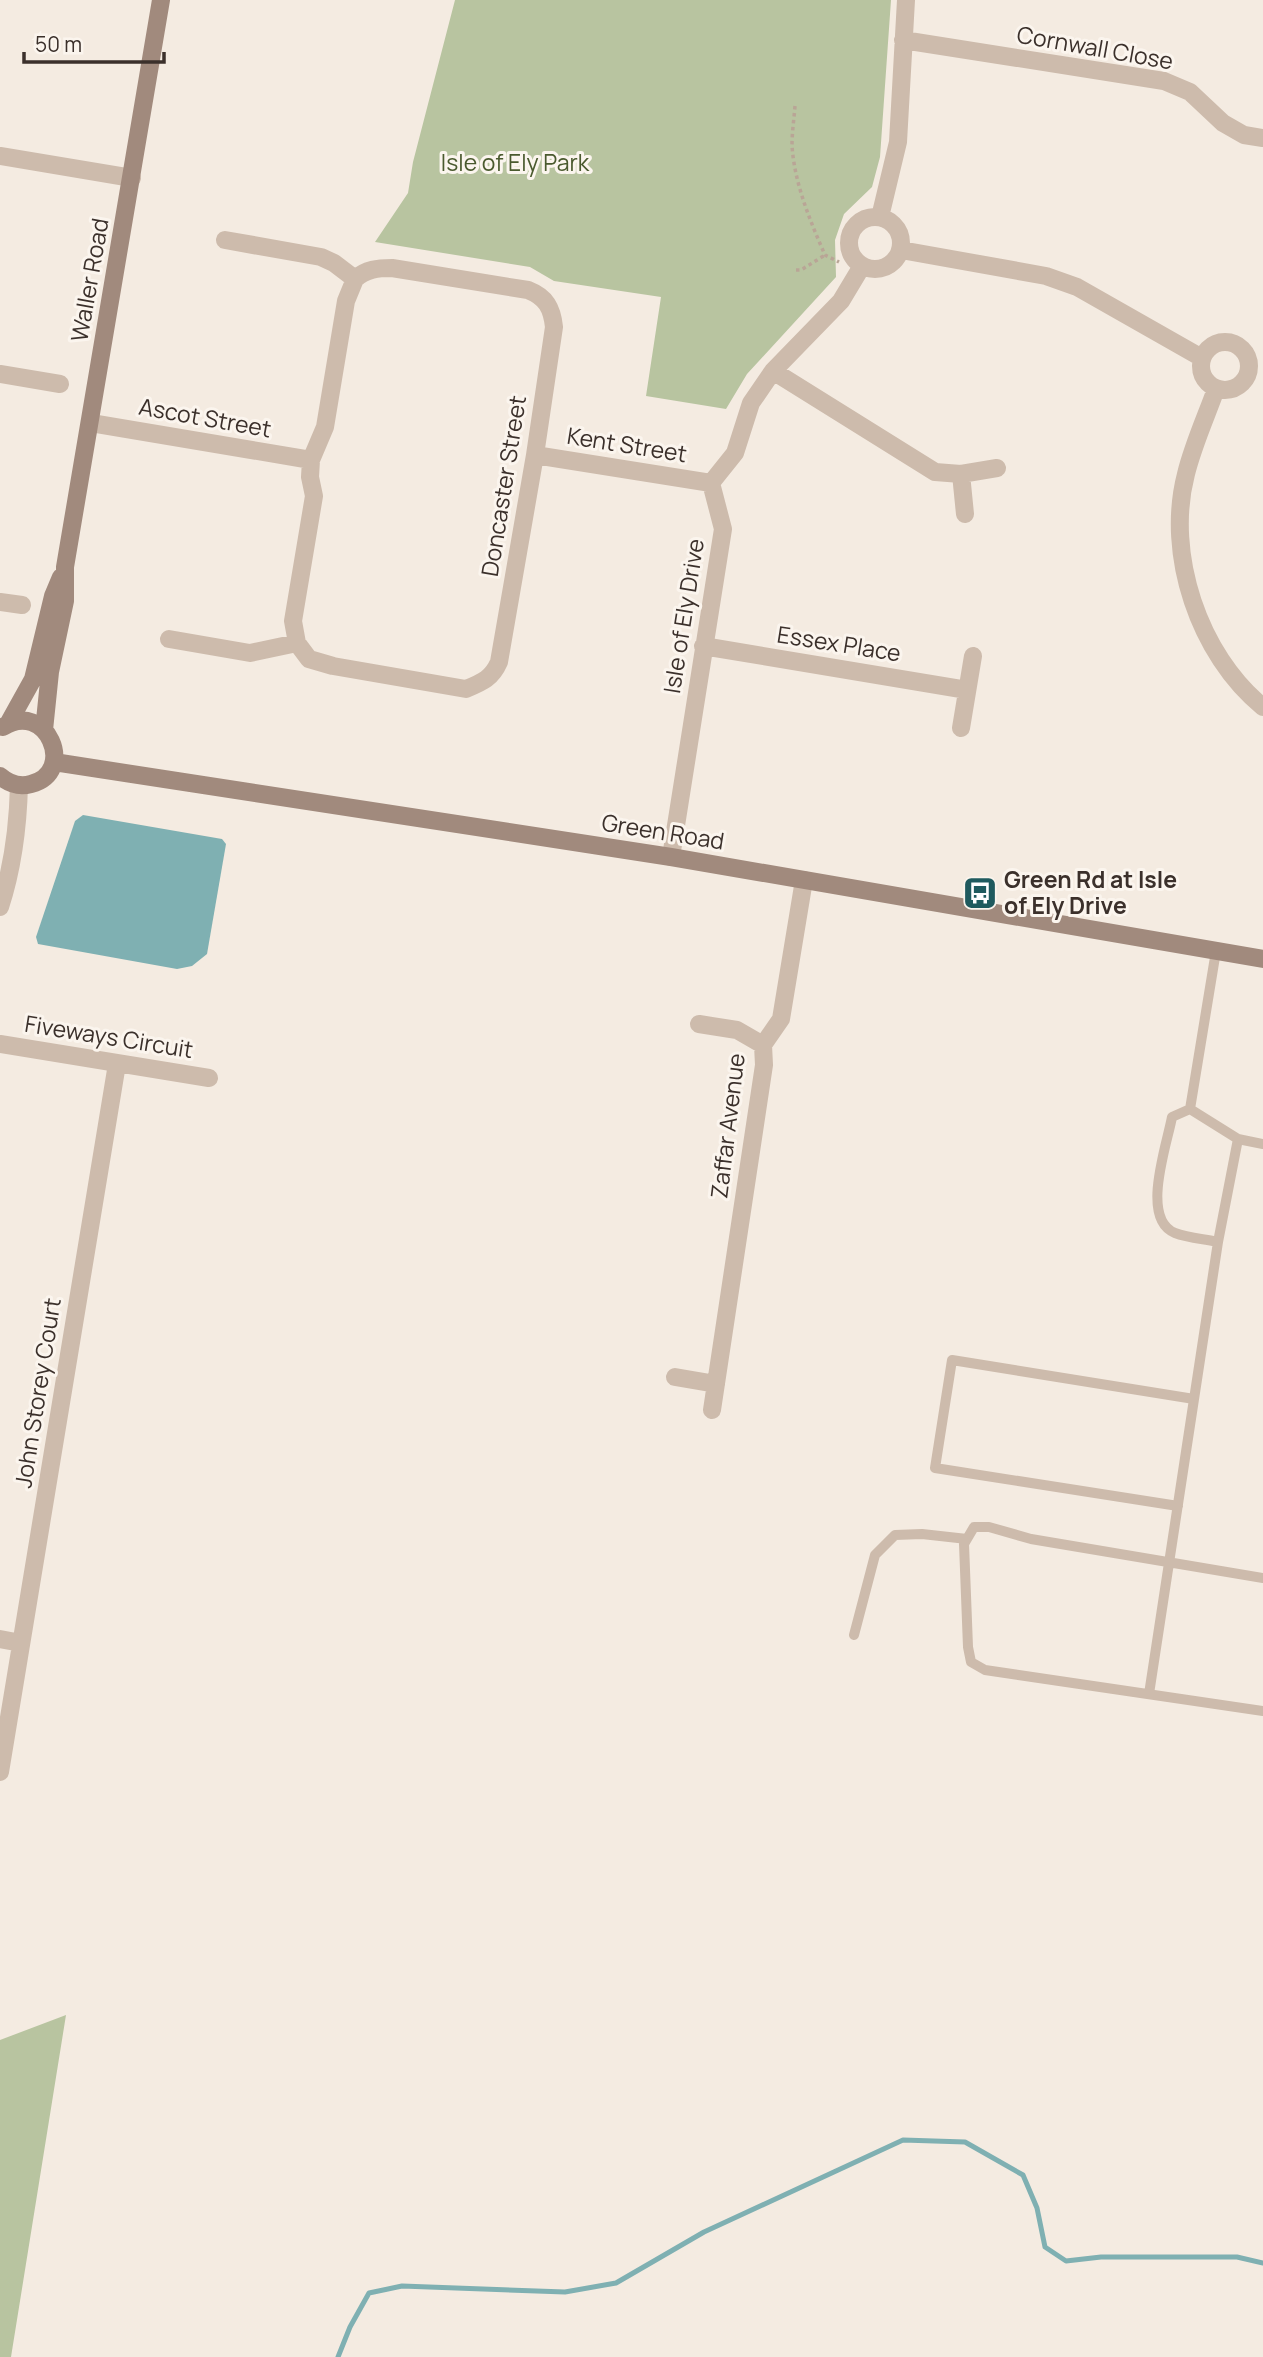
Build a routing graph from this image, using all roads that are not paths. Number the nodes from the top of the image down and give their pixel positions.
1 (161, 0) edge
2 (906, 0) edge
3 (903, 40) junction
4 (1263, 138) edge
5 (0, 156) edge
6 (132, 178) junction
7 (880, 217) junction
8 (225, 240) dead end
9 (901, 250) junction
10 (862, 266) junction
11 (355, 279) junction
12 (1202, 358) junction
13 (773, 371) junction
14 (1256, 372) edge
15 (0, 374) edge
16 (60, 384) dead end
17 (1216, 389) junction
18 (91, 423) junction
19 (535, 455) junction
20 (311, 460) junction
21 (997, 468) dead end
22 (961, 474) junction
23 (711, 483) junction
24 (965, 514) dead end
25 (65, 567) junction
26 (0, 602) edge
27 (22, 605) dead end
28 (169, 639) dead end
29 (297, 643) junction
30 (703, 646) junction
31 (973, 656) dead end
32 (967, 690) junction
33 (1263, 707) edge
34 (4, 727) edge
35 (961, 728) dead end
36 (44, 730) junction
37 (54, 762) junction
38 (0, 776) edge
39 (19, 785) junction
40 (671, 857) junction
41 (804, 880) junction
42 (0, 907) edge
43 (1216, 951) junction
44 (1263, 959) edge
45 (699, 1024) dead end
46 (0, 1044) edge
47 (763, 1045) junction
48 (117, 1064) junction
49 (209, 1078) dead end
50 (1190, 1109) junction
51 (1238, 1139) junction
52 (1263, 1144) edge
53 (1218, 1242) junction
54 (675, 1377) dead end
55 (716, 1384) junction
56 (1194, 1399) junction
57 (712, 1410) dead end
58 (1178, 1506) junction
59 (967, 1539) junction
60 (1170, 1562) junction
61 (1263, 1578) edge
62 (854, 1635) dead end
63 (0, 1639) edge
64 (21, 1643) junction
65 (1149, 1694) junction
66 (1263, 1711) edge
67 (0, 1772) edge

1 - 6 street, Waller Road
2 - 3 street
3 - 4 street, Cornwall Close
3 - 7 street
5 - 6 street
6 - 18 street, Waller Road
7 - 9 street
7 - 10 street
8 - 11 street
9 - 10 street
9 - 12 street
10 - 13 street
11 - 19 street, Doncaster Street
11 - 20 street
12 - 14 street
12 - 17 street
13 - 22 street
13 - 23 street
14 - 17 street
15 - 16 street
17 - 33 street
18 - 20 street, Ascot Street
18 - 25 street, Waller Road
19 - 23 street, Kent Street
19 - 29 street, Doncaster Street
20 - 29 street
21 - 22 street
22 - 24 street
23 - 30 street, Isle of Ely Drive
25 - 34 street, Waller Road
25 - 36 street, Waller Road
26 - 27 street
28 - 29 street
30 - 32 street, Essex Place
30 - 40 street, Isle of Ely Drive
31 - 32 street
32 - 35 street
34 - 36 street
36 - 37 street
37 - 39 street
37 - 40 street, Green Road
38 - 39 street
39 - 42 street
40 - 41 street, Green Road
41 - 43 street, Green Road
41 - 47 street, Zaffar Avenue
43 - 44 street, Green Road
43 - 50 lane
45 - 47 street
46 - 48 street, Fiveways Circuit
47 - 55 street, Zaffar Avenue
48 - 49 street, Fiveways Circuit
48 - 64 street, John Storey Court
50 - 51 lane
50 - 53 lane
51 - 52 lane
51 - 53 lane
53 - 56 lane
54 - 55 street
55 - 57 street, Zaffar Avenue
56 - 58 lane
56 - 58 lane
58 - 60 lane
59 - 60 lane
59 - 62 lane
59 - 65 lane
60 - 61 lane
60 - 65 lane
63 - 64 street
64 - 67 street, John Storey Court
65 - 66 lane

